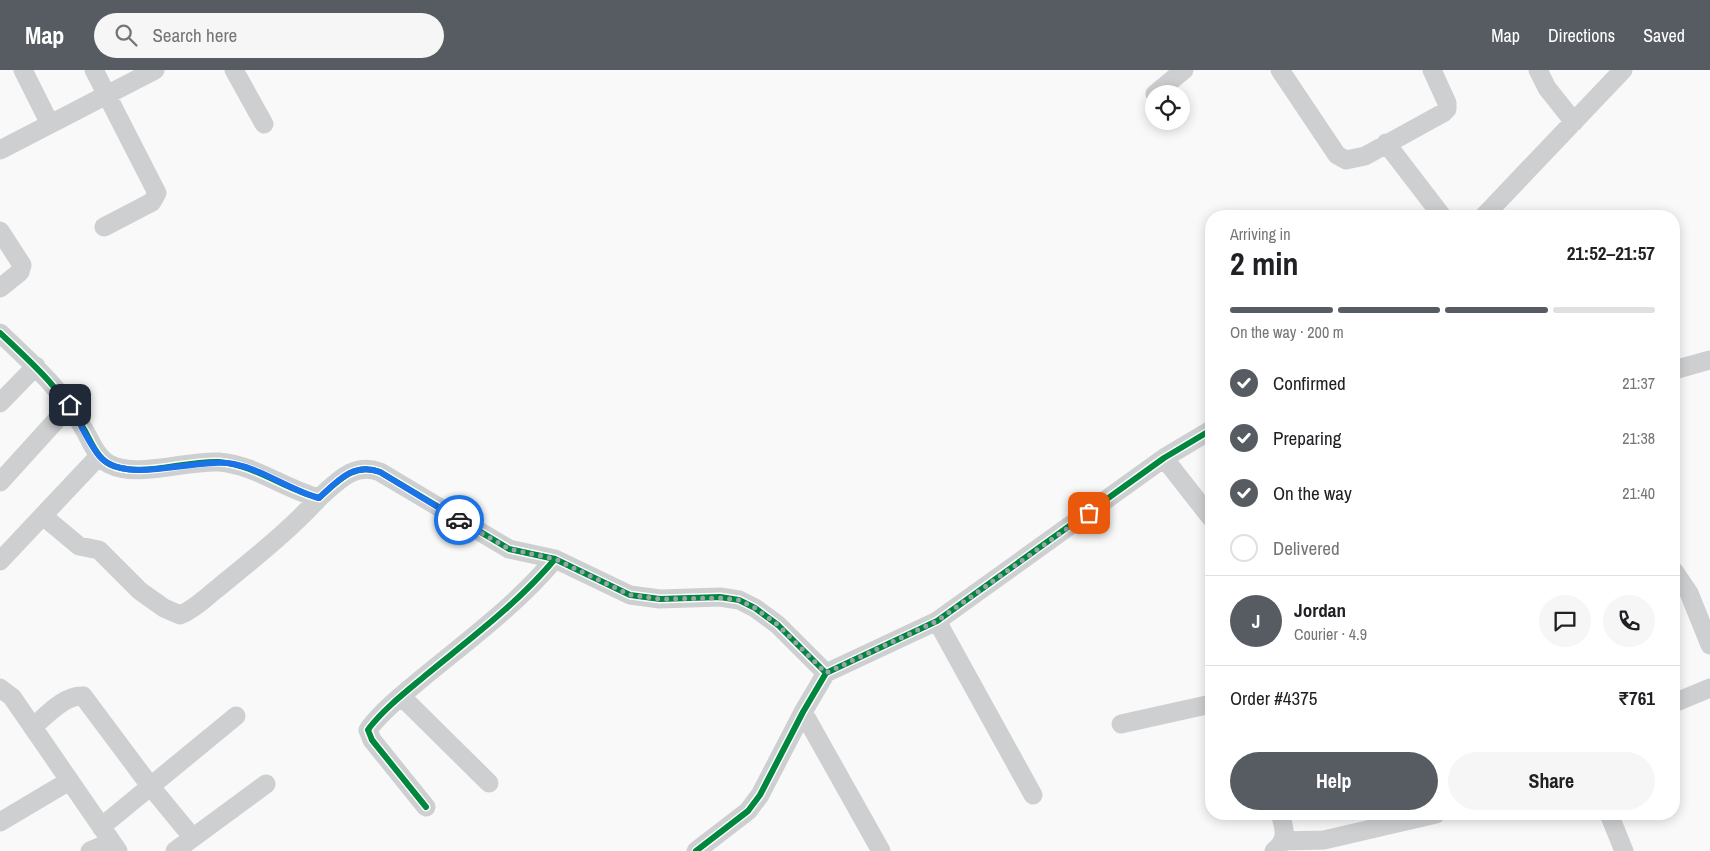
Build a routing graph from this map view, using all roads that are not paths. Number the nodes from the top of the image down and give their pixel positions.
1 (24, 70) edge
2 (94, 70) edge
3 (154, 70) edge
4 (234, 70) edge
5 (1184, 70) edge
6 (1280, 70) edge
7 (1432, 70) edge
8 (1538, 70) edge
9 (1622, 70) edge
10 (1166, 85) edge
11 (106, 94) junction
12 (1574, 122) junction
13 (50, 124) junction
14 (264, 124) dead end
15 (1386, 143) junction
16 (0, 150) edge
17 (1437, 210) edge
18 (1490, 210) edge
19 (104, 228) dead end
20 (0, 231) edge
21 (0, 288) edge
22 (0, 333) edge
23 (1710, 360) edge
24 (36, 366) junction
25 (1680, 368) edge
26 (0, 403) edge
27 (70, 405) junction
28 (1205, 434) edge
29 (99, 456) junction
30 (1164, 458) junction
31 (1, 479) edge
32 (319, 498) junction
33 (1205, 510) edge
34 (43, 516) junction
35 (555, 559) junction
36 (0, 560) edge
37 (1680, 580) edge
38 (1703, 607) edge
39 (937, 621) junction
40 (1710, 644) edge
41 (826, 673) junction
42 (0, 688) edge
43 (1710, 688) edge
44 (401, 696) junction
45 (1680, 700) edge
46 (1205, 705) edge
47 (803, 712) junction
48 (236, 716) dead end
49 (1121, 724) dead end
50 (33, 727) junction
51 (69, 780) junction
52 (266, 784) dead end
53 (489, 784) dead end
54 (151, 787) junction
55 (1033, 796) dead end
56 (426, 807) dead end
57 (1281, 820) edge
58 (1415, 820) edge
59 (1612, 820) edge
60 (0, 822) edge
61 (193, 838) junction
62 (110, 840) edge
63 (1327, 845) edge
64 (1278, 846) edge
65 (90, 851) edge
66 (175, 851) edge
67 (696, 851) edge
68 (881, 851) edge
69 (1624, 851) edge

1 - 13 street
2 - 11 street
3 - 11 street
4 - 14 street
5 - 10 street
6 - 15 street
7 - 15 street
8 - 12 street
9 - 12 street
11 - 13 street
11 - 19 street
12 - 18 street
13 - 16 street
15 - 17 street
20 - 21 street
22 - 24 street
23 - 25 street
24 - 26 street
24 - 27 street
27 - 29 street
27 - 31 street
28 - 30 street
29 - 32 street
29 - 34 street
30 - 33 street
30 - 39 street
32 - 34 street
32 - 35 street
34 - 36 street
35 - 41 street
35 - 44 street
37 - 38 street
38 - 40 street
39 - 41 street
39 - 55 street
41 - 47 street
42 - 50 street
43 - 45 street
44 - 53 street
44 - 56 street
46 - 49 street
47 - 67 street
47 - 68 street
48 - 54 street
50 - 51 street
50 - 54 street
51 - 60 street
51 - 62 street
52 - 61 street
54 - 61 street
54 - 62 street
57 - 64 street
58 - 63 street
59 - 69 street
61 - 66 street
62 - 65 street
63 - 64 street

